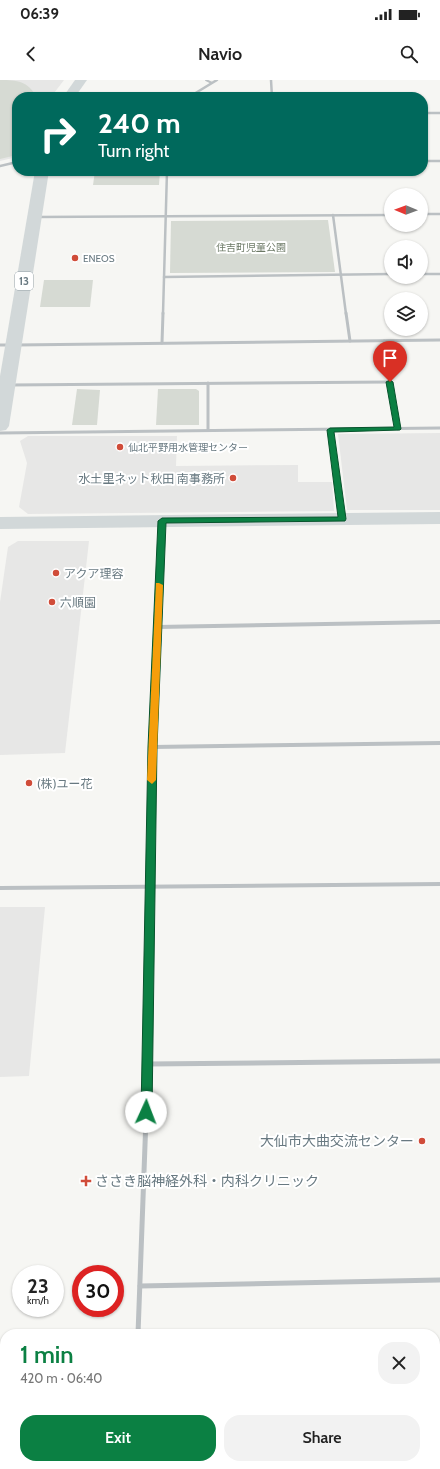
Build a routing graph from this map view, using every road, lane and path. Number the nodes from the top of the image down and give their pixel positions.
1 (81, 80) edge
2 (206, 80) edge
3 (217, 80) edge
4 (271, 80) edge
5 (212, 83) junction
6 (73, 92) edge
7 (197, 92) edge
8 (272, 92) edge
9 (440, 112) edge
10 (428, 113) edge
11 (428, 161) edge
12 (440, 161) edge
13 (12, 163) edge
14 (0, 166) edge
15 (41, 176) edge
16 (167, 176) edge
17 (428, 214) edge
18 (440, 214) edge
19 (384, 215) edge
20 (166, 216) junction
21 (333, 216) junction
22 (35, 217) junction
23 (340, 274) junction
24 (384, 274) edge
25 (428, 274) edge
26 (440, 274) edge
27 (164, 277) junction
28 (440, 340) edge
29 (350, 341) junction
30 (384, 341) junction
31 (162, 343) junction
32 (7, 345) edge
33 (390, 382) junction
34 (208, 383) junction
35 (6, 385) junction
36 (0, 426) edge
37 (440, 428) edge
38 (398, 429) junction
39 (208, 430) junction
40 (330, 430) junction
41 (0, 433) edge
42 (440, 518) edge
43 (342, 519) junction
44 (162, 521) junction
45 (0, 523) edge
46 (440, 622) edge
47 (157, 627) junction
48 (440, 743) edge
49 (152, 747) junction
50 (440, 884) edge
51 (151, 886) junction
52 (0, 888) edge
53 (440, 1061) edge
54 (148, 1064) junction
55 (440, 1280) edge
56 (140, 1286) junction
57 (138, 1329) edge

1 - 6 main road
2 - 5 lane
3 - 5 street
4 - 8 street
5 - 7 street
9 - 10 street
11 - 12 street
13 - 14 street
15 - 22 main road, 13
16 - 20 street
17 - 18 street
19 - 21 street
20 - 21 street
20 - 22 street
20 - 27 street
21 - 23 street
22 - 32 main road, 13
23 - 24 street
23 - 27 street
23 - 29 street
25 - 26 street
27 - 31 street
28 - 30 street
29 - 30 street
29 - 31 street
30 - 33 street
31 - 32 street
32 - 35 main road, 13
33 - 34 street
33 - 38 street
34 - 35 street
34 - 39 street
35 - 36 main road, 13
37 - 38 street
38 - 40 street
39 - 40 street
39 - 41 street
40 - 43 street
42 - 43 main road
43 - 44 main road
44 - 45 main road
44 - 47 street
46 - 47 street
47 - 49 street
48 - 49 street
49 - 51 street
50 - 51 street
51 - 52 street
51 - 54 street
53 - 54 street
54 - 56 street
55 - 56 street
56 - 57 street

